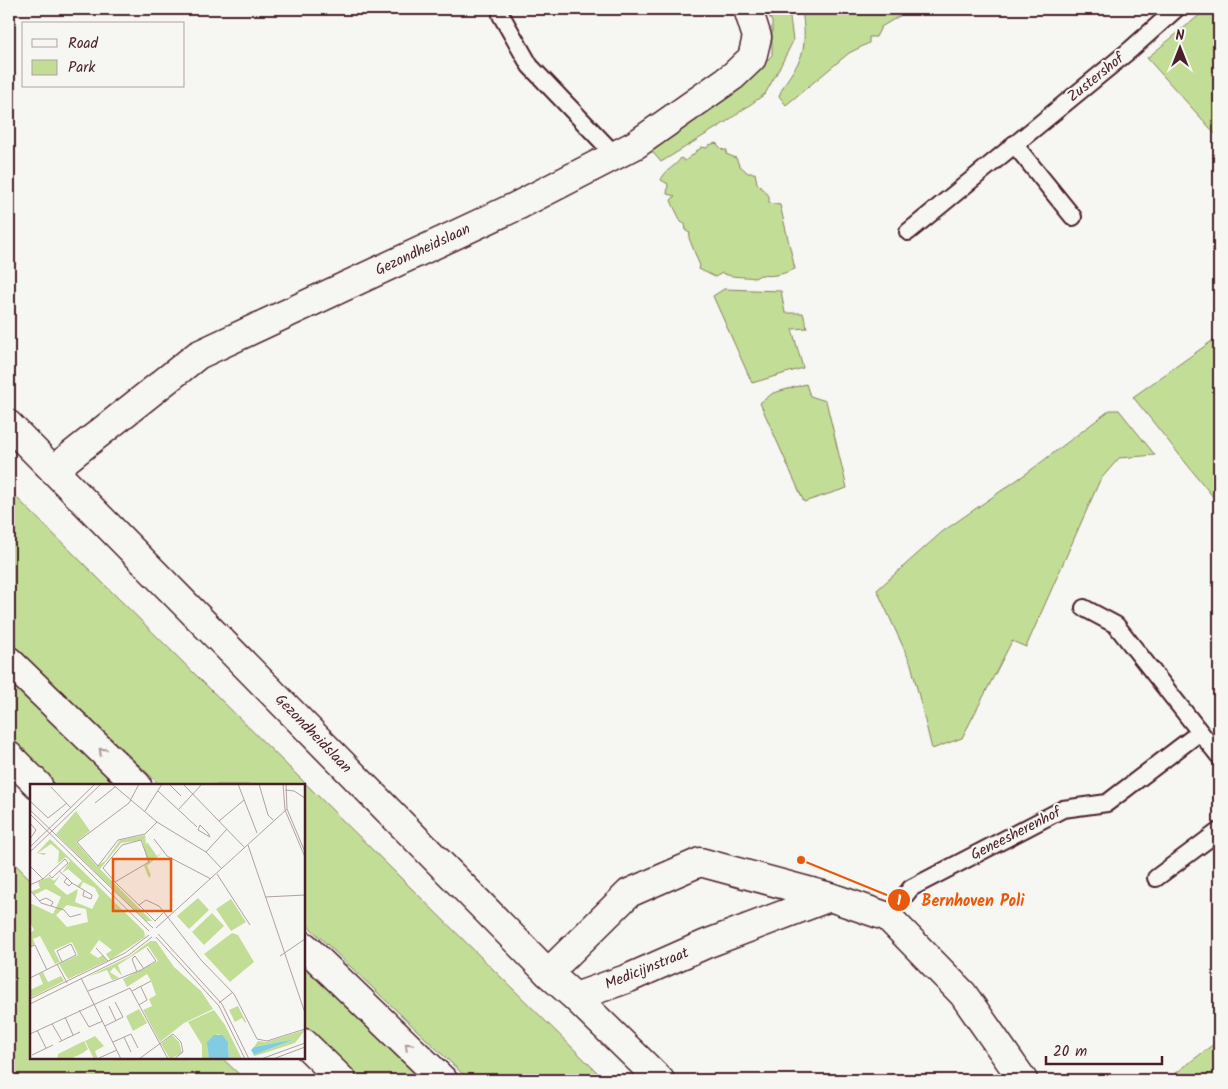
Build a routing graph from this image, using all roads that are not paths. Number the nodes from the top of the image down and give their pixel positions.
1 (748, 9) edge
2 (1176, 9) edge
3 (501, 15) dead end
4 (1014, 144) junction
5 (614, 155) junction
6 (1073, 217) dead end
7 (908, 232) dead end
8 (9, 425) edge
9 (53, 470) junction
10 (1084, 608) dead end
11 (9, 661) edge
12 (1200, 732) junction
13 (9, 756) edge
14 (1219, 756) edge
15 (37, 784) edge
16 (136, 784) edge
17 (1219, 831) edge
18 (1156, 878) dead end
19 (830, 897) junction
20 (888, 917) junction
21 (305, 947) edge
22 (548, 973) junction
23 (575, 997) junction
24 (305, 1044) edge
25 (342, 1080) edge
26 (443, 1080) edge
27 (660, 1080) edge
28 (1023, 1080) edge

1 - 5 street, Gezondheidslaan
2 - 4 lane, Zustershof
3 - 5 lane
4 - 6 lane
4 - 7 lane, Zustershof
5 - 9 street, Gezondheidslaan
8 - 9 street, Gezondheidslaan
9 - 22 street, Gezondheidslaan
10 - 12 lane
16 -> 11 street
12 - 14 lane
12 - 20 lane, Geneesherenhof
13 - 15 street
17 - 18 lane
19 - 20 street
19 - 22 street
19 - 23 street, Medicijnstraat
20 - 28 street
26 -> 21 street
22 - 23 street, Gezondheidslaan
23 - 27 street
24 - 25 street

